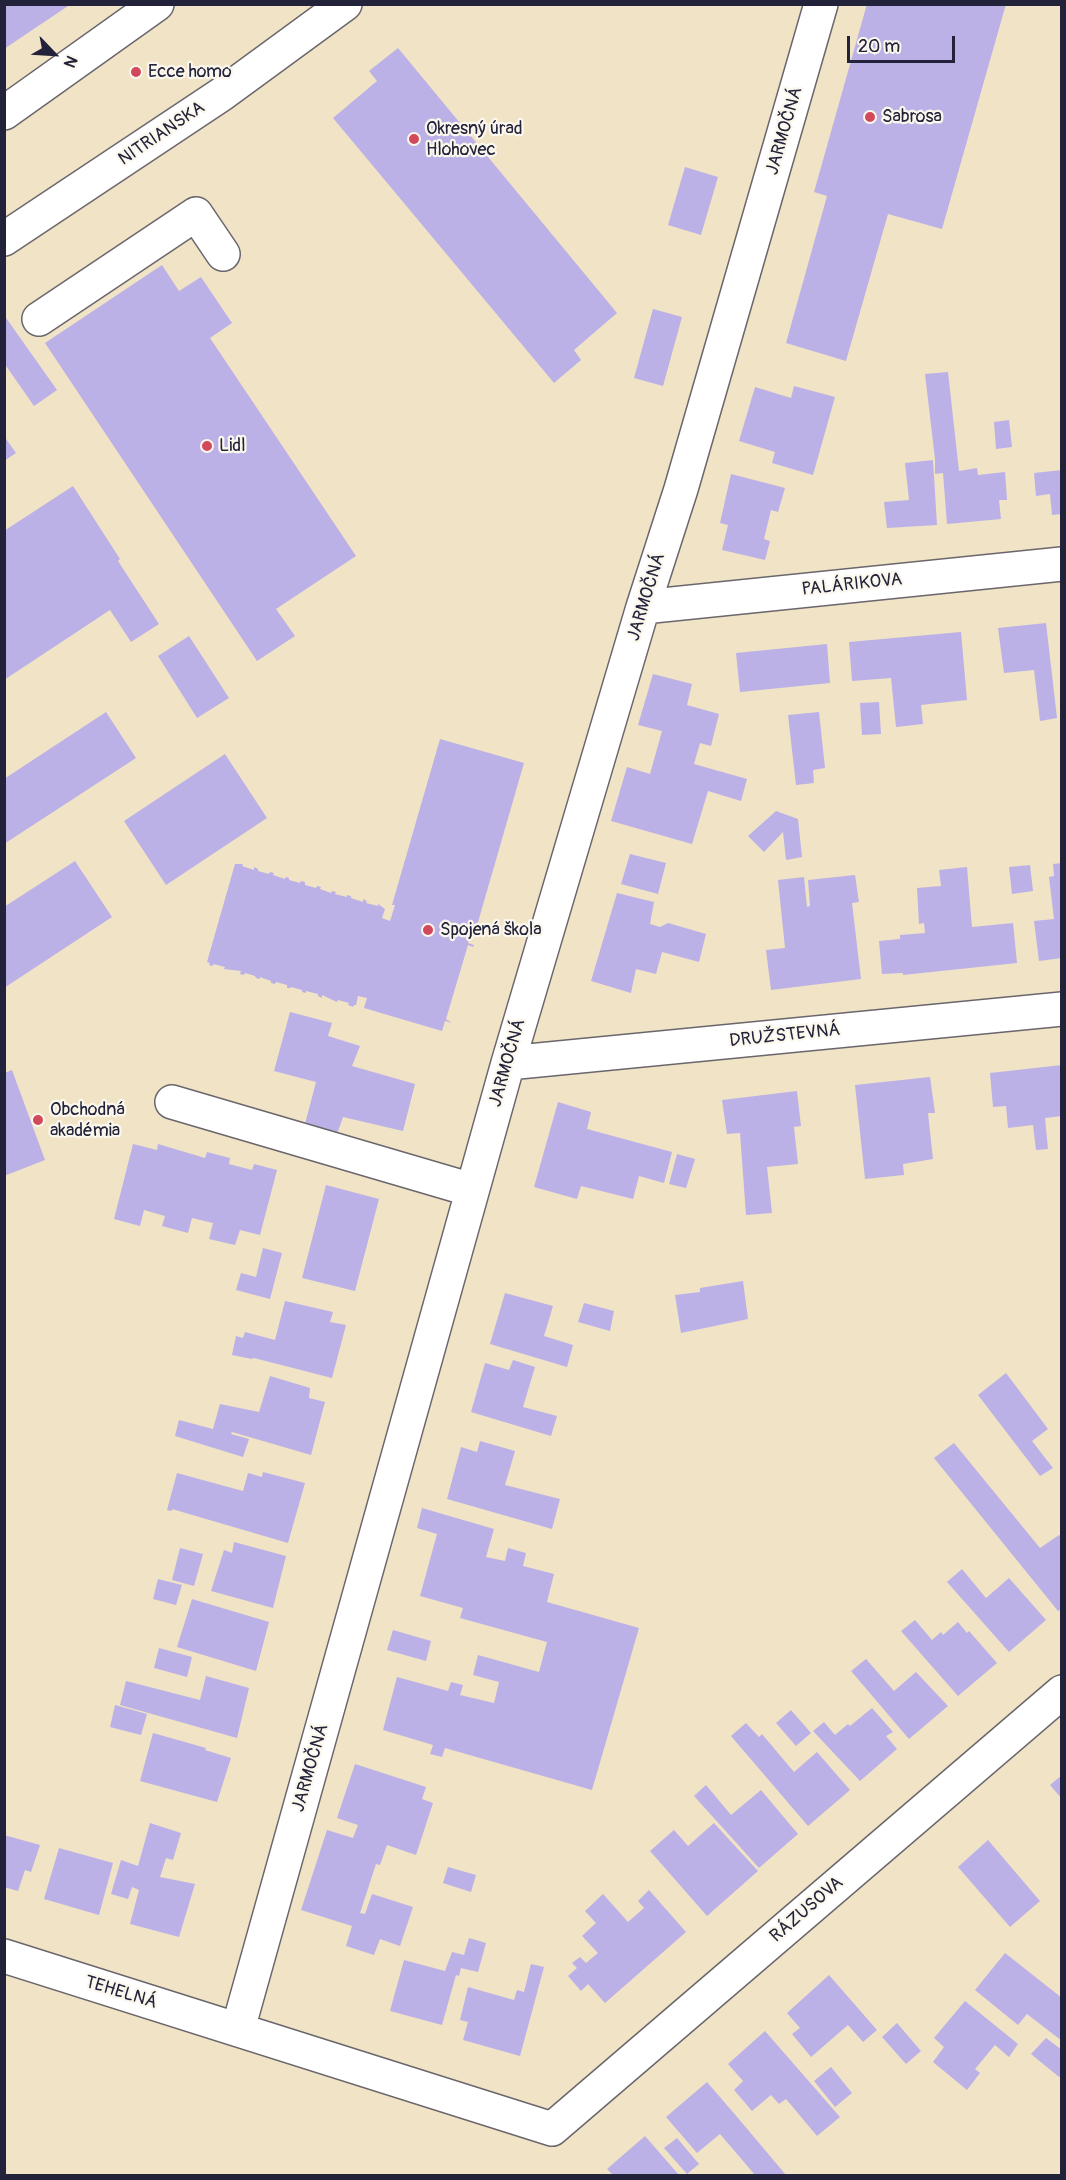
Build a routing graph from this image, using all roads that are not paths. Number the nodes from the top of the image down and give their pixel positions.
1 (157, 4) edge
2 (345, 4) edge
3 (821, 4) edge
4 (4, 113) edge
5 (4, 239) edge
6 (223, 254) dead end
7 (39, 319) dead end
8 (1062, 564) edge
9 (643, 607) junction
10 (1062, 1009) edge
11 (508, 1063) junction
12 (172, 1102) dead end
13 (472, 1190) junction
14 (1062, 1692) edge
15 (4, 1956) edge
16 (238, 2029) junction

1 - 4 street
2 - 5 street, NITRIANSKA
3 - 9 street, JARMOČNÁ
6 - 7 street
8 - 9 street, PALÁRIKOVA
9 - 11 street, JARMOČNÁ
10 - 11 street, DRUŽSTEVNÁ
11 - 13 street, JARMOČNÁ
12 - 13 street
13 - 16 street, JARMOČNÁ
14 - 16 street, RÁZUSOVA
15 - 16 street, TEHELNÁ

